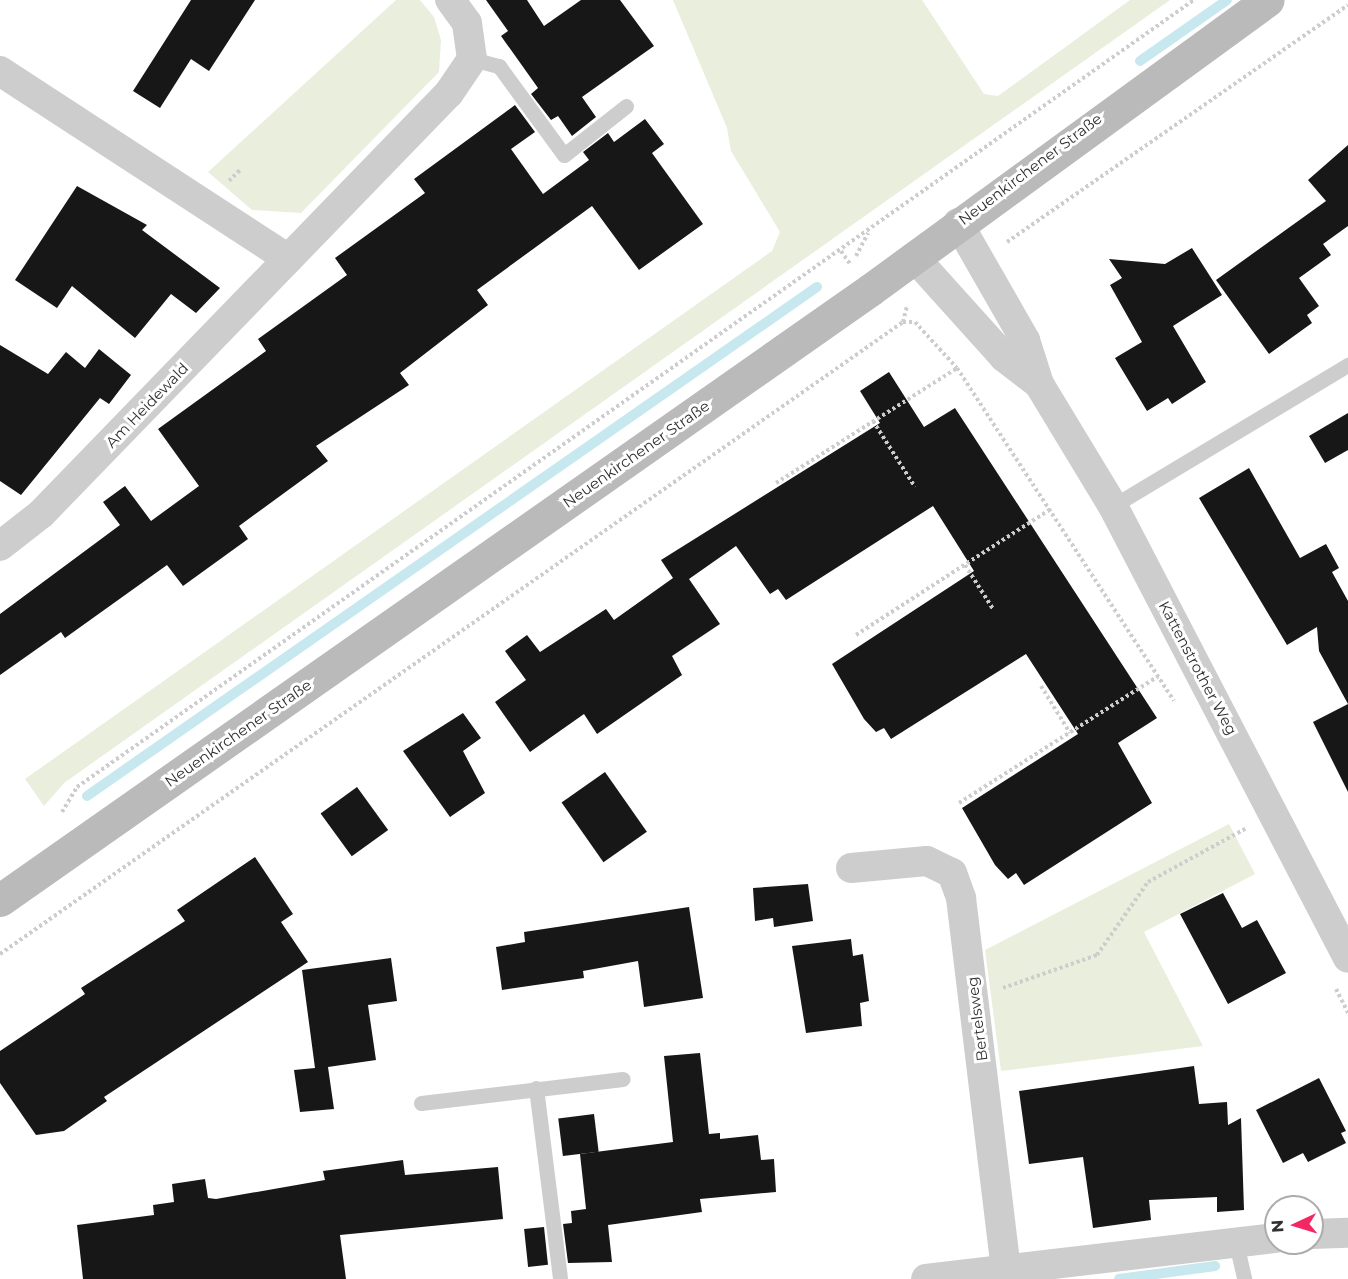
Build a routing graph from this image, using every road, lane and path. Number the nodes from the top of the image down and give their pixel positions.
1 (450, 0) edge
2 (1194, 0) edge
3 (1266, 0) edge
4 (1348, 5) edge
5 (472, 59) junction
6 (0, 70) edge
7 (626, 106) dead end
8 (954, 172) junction
9 (959, 178) dead end
10 (958, 223) junction
11 (1004, 244) dead end
12 (914, 257) junction
13 (288, 259) junction
14 (1348, 365) edge
15 (957, 368) junction
16 (1039, 384) junction
17 (873, 421) junction
18 (776, 483) dead end
19 (915, 487) dead end
20 (1113, 506) junction
21 (1051, 509) junction
22 (0, 546) edge
23 (965, 565) junction
24 (993, 609) dead end
25 (856, 635) dead end
26 (1158, 676) junction
27 (1041, 686) dead end
28 (1177, 706) dead end
29 (1070, 733) junction
30 (959, 803) dead end
31 (53, 818) dead end
32 (1253, 825) dead end
33 (851, 868) dead end
34 (0, 900) edge
35 (0, 954) edge
36 (1340, 970) edge
37 (975, 999) junction
38 (1348, 1013) edge
39 (623, 1079) dead end
40 (536, 1088) junction
41 (421, 1103) dead end
42 (1348, 1233) edge
43 (1324, 1234) edge
44 (1264, 1240) edge
45 (1236, 1243) junction
46 (1006, 1269) junction
47 (560, 1279) edge
48 (926, 1279) edge
49 (1244, 1279) edge

1 - 5 street
2 - 8 path
3 - 10 main road, Neuenkirchener Straße
4 - 11 path
5 - 7 lane
5 - 13 street, Am Heidewald
6 - 13 street
8 - 9 path
8 - 31 path
10 - 12 main road, Neuenkirchener Straße
10 - 16 street, Kattenstrother Weg
12 - 16 street, Kattenstrother Weg
12 - 34 main road, Neuenkirchener Straße
13 - 22 street, Am Heidewald
14 - 20 lane
15 - 17 path
15 - 21 path
15 - 35 path
16 - 20 street, Kattenstrother Weg
17 - 18 path
17 - 19 path
20 - 36 street, Kattenstrother Weg
21 - 23 path
21 - 26 path
23 - 24 path
23 - 25 path
26 - 28 path
26 - 29 path
27 - 29 path
29 - 30 path
32 - 37 path
33 - 37 street, Bertelsweg
36 - 38 path
37 - 46 street, Bertelsweg
39 - 40 lane
40 - 41 lane
40 - 47 lane
42 - 43 street
44 - 45 street
45 - 46 street
45 - 49 lane
46 - 48 street

